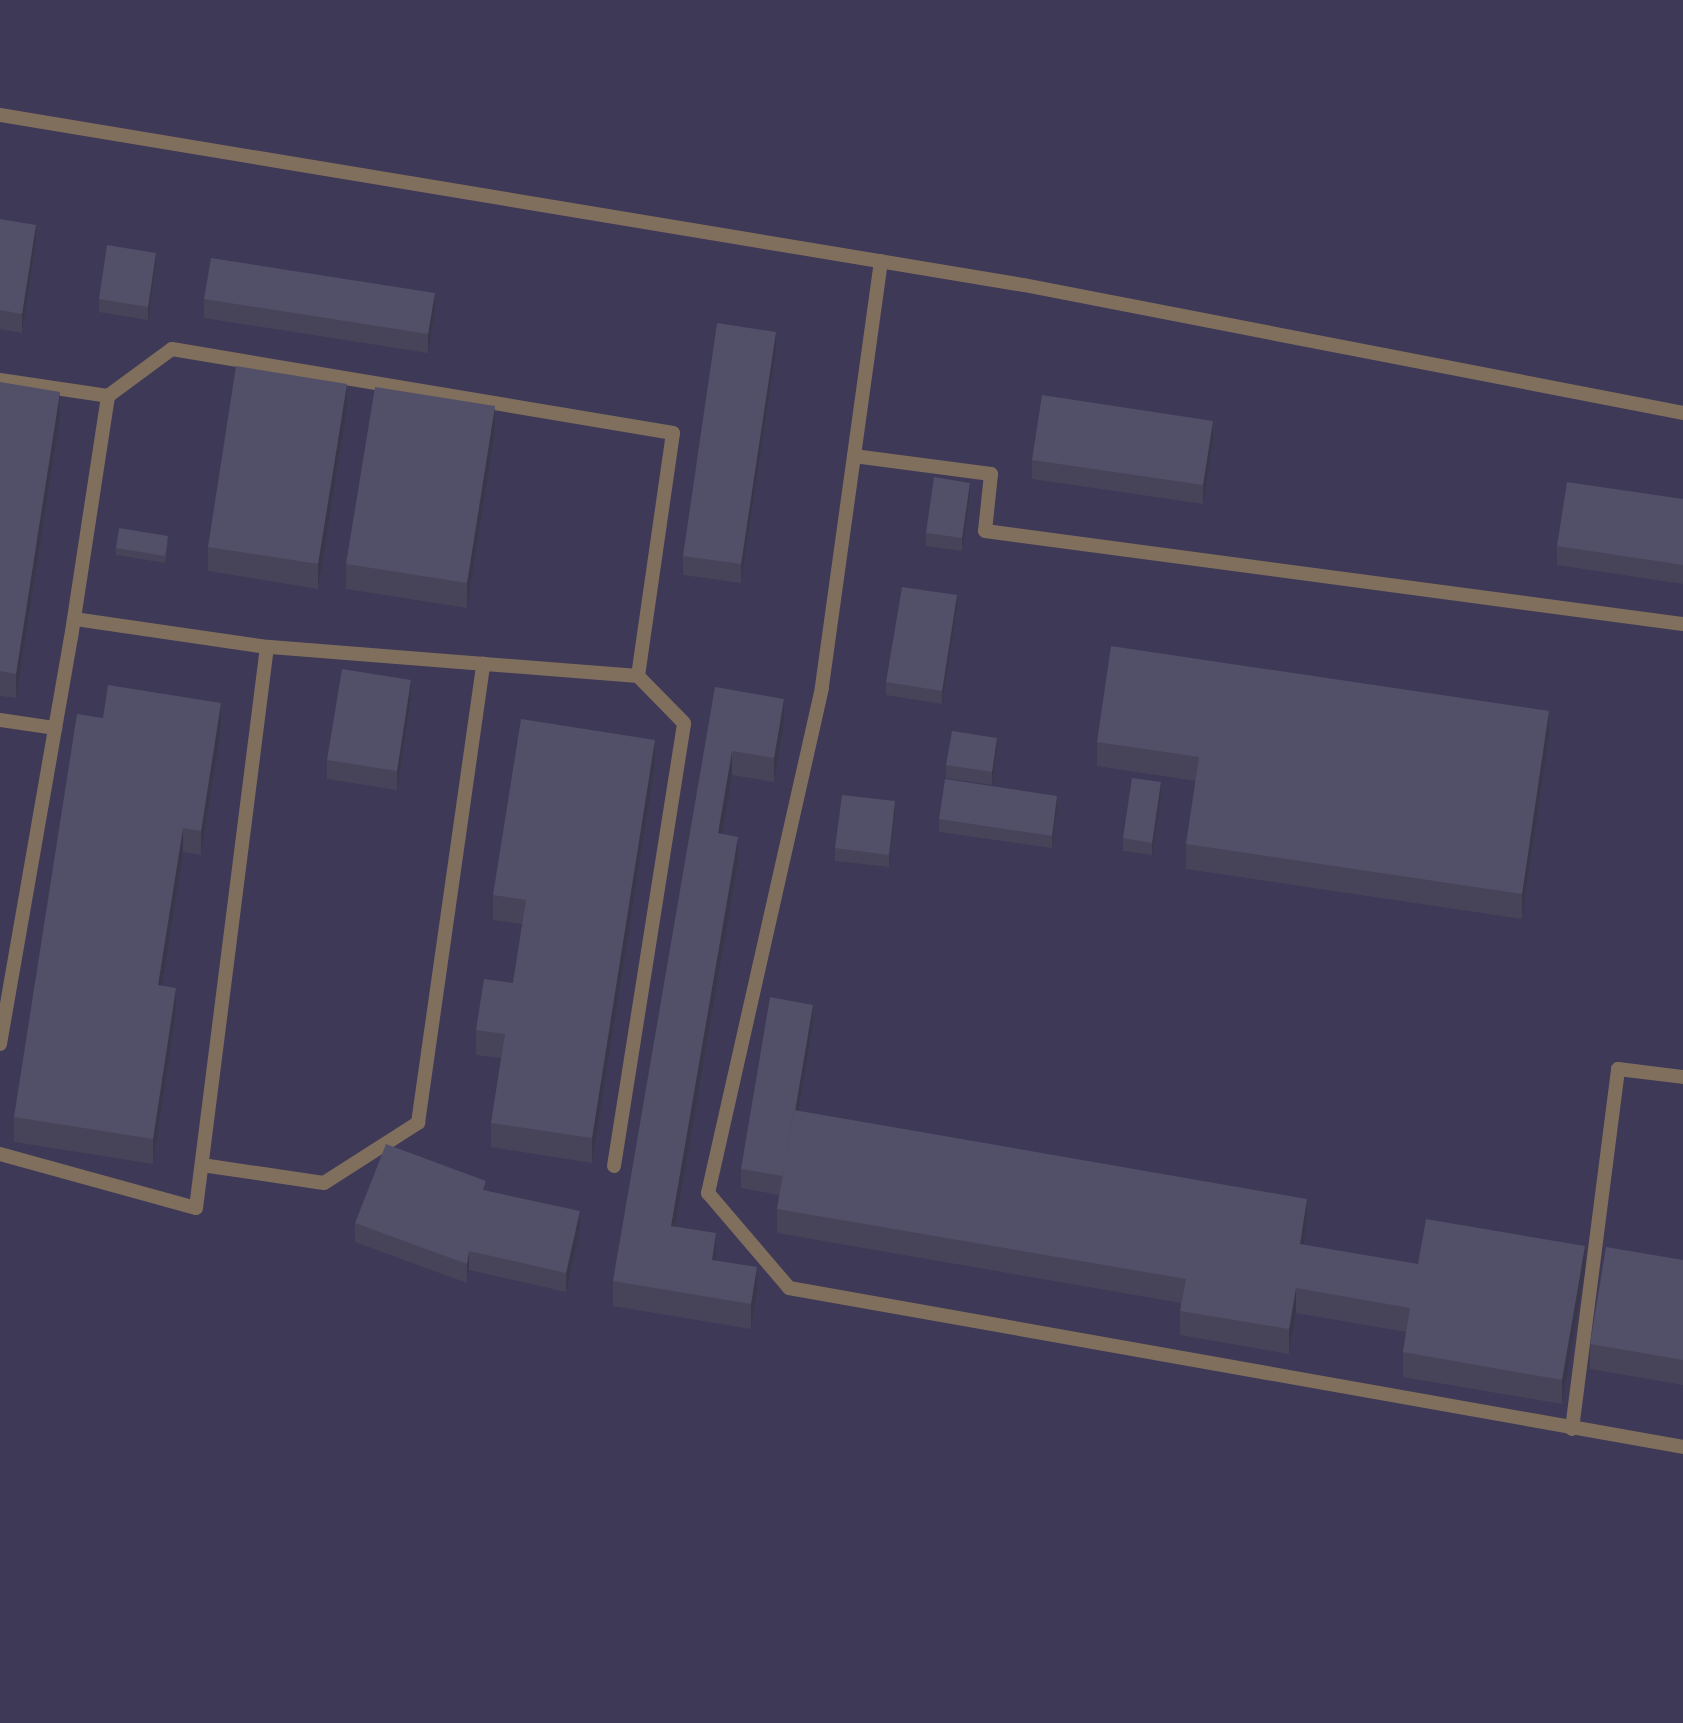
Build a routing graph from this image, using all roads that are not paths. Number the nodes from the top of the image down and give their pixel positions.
1 (0, 115) edge
2 (881, 261) junction
3 (0, 380) edge
4 (108, 396) junction
5 (1683, 413) edge
6 (855, 456) junction
7 (74, 619) junction
8 (1683, 624) edge
9 (267, 647) junction
10 (483, 664) junction
11 (638, 676) junction
12 (0, 720) edge
13 (55, 728) junction
14 (0, 1044) edge
15 (1683, 1077) edge
16 (0, 1154) edge
17 (202, 1165) junction
18 (614, 1167) dead end
19 (1572, 1429) junction
20 (1683, 1447) edge

1 - 2 lane
2 - 5 lane
2 - 6 lane
3 - 4 lane
4 - 7 lane
4 - 11 lane
6 - 8 lane
6 - 19 lane
7 - 9 lane
7 - 13 lane
9 - 10 lane
9 - 17 lane
10 - 11 lane
10 - 17 lane
11 - 18 lane
12 - 13 lane
13 - 14 lane
15 - 19 lane
16 - 17 lane
19 - 20 lane

